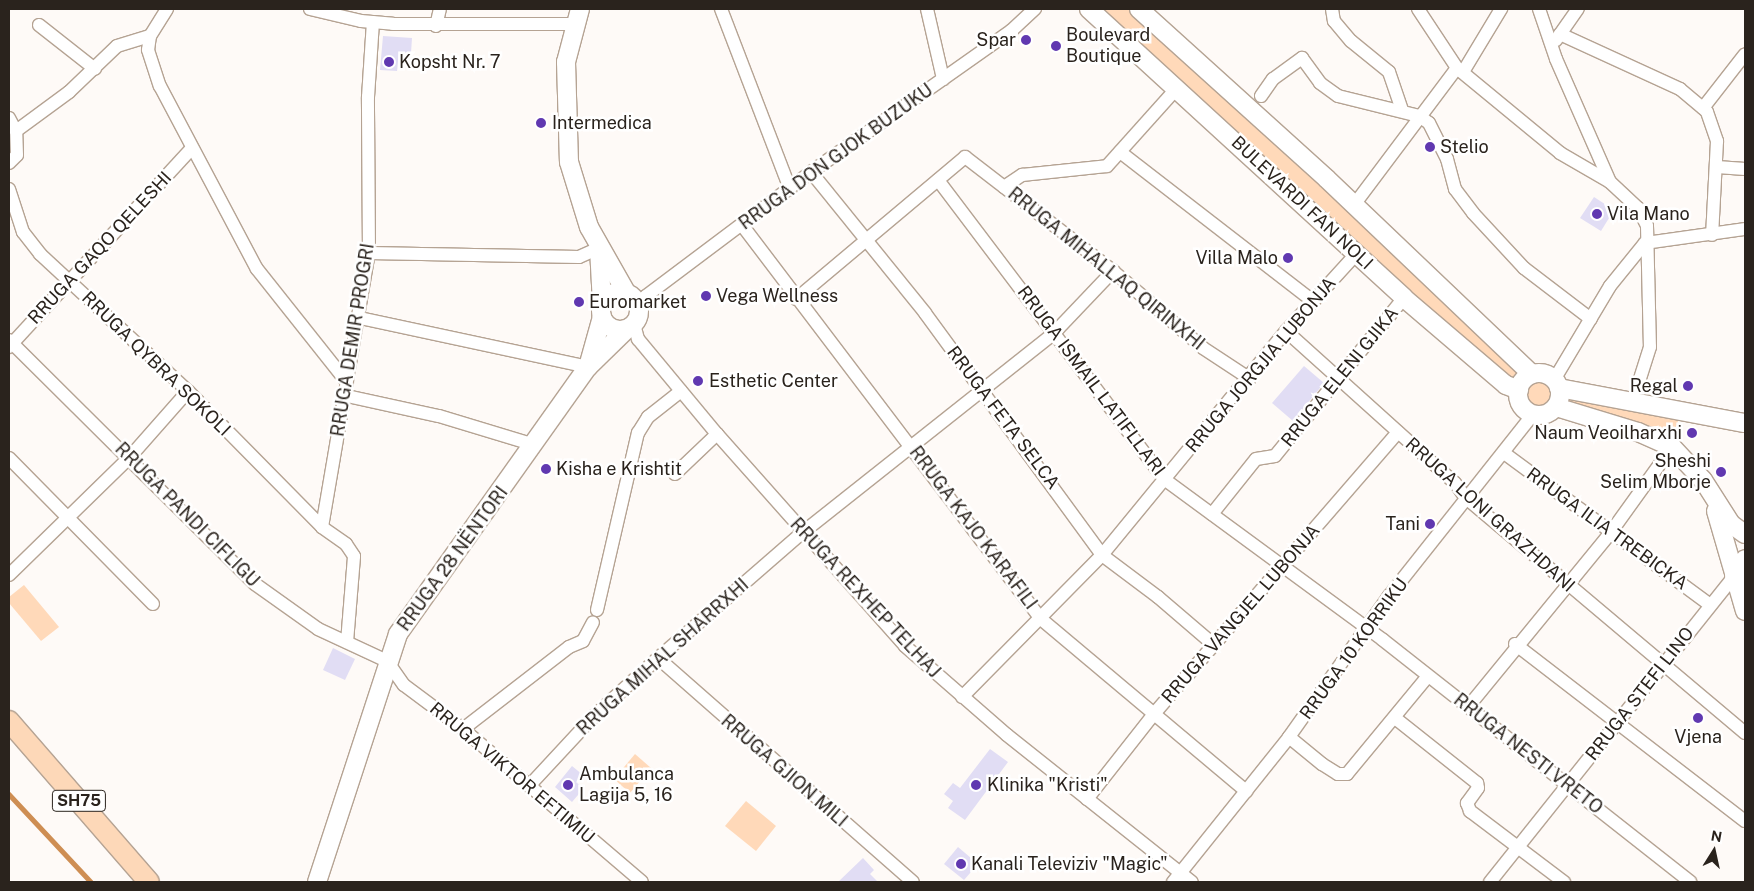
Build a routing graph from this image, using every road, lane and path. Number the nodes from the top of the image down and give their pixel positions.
1 (167, 9) edge
2 (310, 9) edge
3 (440, 9) edge
4 (721, 9) edge
5 (927, 9) edge
6 (1035, 9) edge
7 (1089, 9) edge
8 (1139, 9) edge
9 (1332, 9) edge
10 (1418, 9) edge
11 (1501, 9) edge
12 (1539, 9) edge
13 (1578, 9) edge
14 (337, 13) edge
15 (577, 16) edge
16 (373, 22) junction
17 (39, 25) dead end
18 (436, 26) junction
19 (1560, 34) junction
20 (150, 36) junction
21 (1552, 46) junction
22 (1745, 54) edge
23 (95, 69) junction
24 (1460, 70) junction
25 (943, 79) junction
26 (1177, 88) junction
27 (1261, 96) dead end
28 (1703, 108) junction
29 (1402, 110) junction
30 (1419, 116) junction
31 (9, 118) edge
32 (13, 134) edge
33 (191, 149) junction
34 (1120, 152) junction
35 (9, 163) edge
36 (1717, 167) junction
37 (1745, 169) edge
38 (811, 172) junction
39 (938, 180) junction
40 (1610, 182) junction
41 (1004, 187) junction
42 (790, 189) junction
43 (9, 190) edge
44 (1354, 205) junction
45 (742, 225) junction
46 (1745, 229) edge
47 (1712, 235) junction
48 (1644, 243) junction
49 (866, 244) junction
50 (599, 248) junction
51 (369, 253) junction
52 (1357, 253) junction
53 (1113, 271) junction
54 (68, 281) junction
55 (1404, 298) junction
56 (632, 300) junction
57 (796, 300) junction
58 (1314, 302) junction
59 (602, 310) junction
60 (360, 318) junction
61 (1591, 319) junction
62 (631, 326) junction
63 (1286, 331) junction
64 (1054, 332) junction
65 (10, 344) edge
66 (588, 367) junction
67 (1532, 374) junction
68 (1338, 376) junction
69 (1250, 379) junction
70 (347, 382) junction
71 (1557, 384) junction
72 (1637, 388) dead end
73 (680, 390) junction
74 (1518, 390) junction
75 (188, 391) junction
76 (981, 392) junction
77 (347, 396) junction
78 (1556, 407) junction
79 (1533, 414) junction
80 (1745, 423) edge
81 (1398, 432) junction
82 (717, 434) junction
83 (535, 446) junction
84 (910, 446) junction
85 (1672, 447) junction
86 (1504, 453) junction
87 (9, 458) edge
88 (129, 458) junction
89 (675, 474) dead end
90 (1164, 479) junction
91 (1712, 496) junction
92 (1466, 498) junction
93 (1212, 514) junction
94 (69, 516) junction
95 (322, 527) junction
96 (1611, 532) junction
97 (802, 533) junction
98 (1745, 534) edge
99 (1102, 555) junction
100 (1745, 559) edge
101 (1283, 566) junction
102 (9, 575) edge
103 (1734, 576) junction
104 (1565, 585) junction
105 (153, 604) dead end
106 (1710, 605) junction
107 (1745, 611) edge
108 (1041, 619) junction
109 (1365, 628) junction
110 (346, 642) junction
111 (1515, 644) junction
112 (1214, 645) junction
113 (658, 658) junction
114 (386, 661) junction
115 (1664, 664) junction
116 (1428, 676) junction
117 (962, 697) junction
118 (1468, 706) junction
119 (1153, 715) junction
120 (1395, 718) junction
121 (9, 721) edge
122 (1618, 723) junction
123 (462, 730) junction
124 (1745, 733) edge
125 (1289, 737) junction
126 (1570, 784) junction
127 (529, 786) junction
128 (1246, 791) junction
129 (1086, 799) junction
130 (1745, 821) edge
131 (1518, 847) junction
132 (1177, 878) edge
133 (149, 882) edge
134 (316, 882) edge
135 (642, 882) edge
136 (913, 882) edge
137 (1192, 882) edge
138 (1490, 882) edge
139 (1564, 882) edge
140 (1690, 882) edge

1 - 20 street
2 - 14 street
3 - 18 street
4 - 42 street
5 - 25 street
6 - 25 street, RRUGA DON GJOK BUZUKU
7 - 26 main road, BULEVARDI FAN NOLI
8 - 44 main road, BULEVARDI FAN NOLI
9 - 29 street
10 - 24 street
11 - 24 street
12 - 21 street
13 - 19 street
14 - 16 street
15 - 18 street
15 - 50 main road, RRUGA 28 NËNTORI
16 - 18 street
16 - 51 street, RRUGA DEMIR PROGRI
17 - 23 street
19 - 21 street
19 - 28 street
20 - 23 street
20 - 33 street
21 - 40 street
22 - 28 street
23 - 32 street
24 - 30 street
24 - 40 street
25 - 38 street, RRUGA DON GJOK BUZUKU
26 - 34 street
26 - 52 main road, BULEVARDI FAN NOLI
27 - 29 street
28 - 36 street
29 - 30 street
30 - 44 street
30 - 61 street
31 - 32 street
32 - 35 street
33 - 54 street, RRUGA GAQO QELESHI
33 - 70 street
34 - 41 street
34 - 58 street
36 - 37 street
36 - 47 street
38 - 42 street, RRUGA DON GJOK BUZUKU
38 - 49 street, RRUGA FETA SELCA
39 - 41 street, RRUGA MIHALLAQ QIRINXHI
39 - 49 street
39 - 64 street, RRUGA ISMAIL LATIFLLARI
40 - 48 street
41 - 53 street, RRUGA MIHALLAQ QIRINXHI
42 - 45 street, RRUGA DON GJOK BUZUKU
43 - 54 street, RRUGA QYBRA SOKOLI
44 - 67 main road, BULEVARDI FAN NOLI
45 - 56 street, RRUGA DON GJOK BUZUKU
45 - 57 street, RRUGA KAJO KARAFILI
46 - 47 street
47 - 48 street
48 - 61 street
48 - 72 street
49 - 57 street
49 - 76 street, RRUGA FETA SELCA
50 - 51 street
50 - 56 main road, RRUGA 28 NËNTORI
50 - 59 main road, RRUGA 28 NËNTORI
51 - 60 street, RRUGA DEMIR PROGRI
52 - 55 main road, BULEVARDI FAN NOLI
52 - 58 street, RRUGA JORGJIA LUBONJA
53 - 64 street, RRUGA MIHAL SHARRXHI
53 - 69 street, RRUGA MIHALLAQ QIRINXHI
54 - 65 street, RRUGA GAQO QELESHI
54 - 75 street, RRUGA QYBRA SOKOLI
55 - 68 street, RRUGA ELENI GJIKA
55 - 74 main road, BULEVARDI FAN NOLI
56 - 59 main road
56 - 62 main road
57 - 84 street, RRUGA KAJO KARAFILI
58 - 63 street, RRUGA JORGJIA LUBONJA
59 - 62 main road
59 - 66 main road, RRUGA 28 NËNTORI
60 - 66 street
60 - 70 street, RRUGA DEMIR PROGRI
61 - 71 street
62 - 66 main road, RRUGA 28 NËNTORI
62 - 73 street, RRUGA REXHEP TELHAJ
63 - 68 street, RRUGA LONI GRAZHDANI
63 - 69 street, RRUGA JORGJIA LUBONJA
64 - 76 street, RRUGA MIHAL SHARRXHI
64 - 90 street, RRUGA ISMAIL LATIFLLARI
65 - 88 street, RRUGA PANDI CIFLIGU
66 - 83 main road, RRUGA 28 NËNTORI
67 - 71 main road, BULEVARDI FAN NOLI
67 - 74 main road
68 - 81 street, RRUGA LONI GRAZHDANI
68 - 93 street, RRUGA ELENI GJIKA
69 - 90 street, RRUGA JORGJIA LUBONJA
70 - 77 street, RRUGA DEMIR PROGRI
71 - 78 main road
71 - 80 main road, BULEVARDI FAN NOLI
73 - 82 street, RRUGA REXHEP TELHAJ
73 - 123 street
74 - 79 main road, BULEVARDI FAN NOLI
75 - 88 street
75 - 95 street, RRUGA QYBRA SOKOLI
76 - 84 street, RRUGA MIHAL SHARRXHI
76 - 99 street, RRUGA FETA SELCA
77 - 83 street
77 - 95 street, RRUGA DEMIR PROGRI
78 - 79 main road
78 - 85 main road
79 - 86 street, RRUGA 10 KORRIKU
81 - 92 street, RRUGA LONI GRAZHDANI
81 - 101 street, RRUGA VANGJEL LUBONJA
82 - 89 street
82 - 97 street, RRUGA REXHEP TELHAJ
83 - 114 main road, RRUGA 28 NËNTORI
84 - 97 street, RRUGA MIHAL SHARRXHI
84 - 108 street, RRUGA KAJO KARAFILI
85 - 91 main road
85 - 96 street
86 - 92 street, RRUGA 10 KORRIKU
86 - 96 street, RRUGA ILIA TREBICKA
87 - 94 street
88 - 94 street
88 - 110 street, RRUGA PANDI CIFLIGU
90 - 93 street, RRUGA ISMAIL LATIFLLARI
90 - 99 street, RRUGA JORGJIA LUBONJA
91 - 98 main road
91 - 103 main road
92 - 104 street, RRUGA LONI GRAZHDANI
92 - 109 street, RRUGA 10 KORRIKU
93 - 101 street, RRUGA ISMAIL LATIFLLARI
94 - 102 street
94 - 105 street
95 - 110 street
96 - 104 street
96 - 106 street, RRUGA ILIA TREBICKA
97 - 113 street, RRUGA MIHAL SHARRXHI
97 - 117 street, RRUGA REXHEP TELHAJ
99 - 108 street, RRUGA JORGJIA LUBONJA
99 - 112 street, RRUGA FETA SELCA
100 - 103 main road
101 - 109 street, RRUGA ISMAIL LATIFLLARI
101 - 112 street, RRUGA VANGJEL LUBONJA
103 - 106 street, RRUGA STEFI LINO
103 - 107 main road
104 - 111 street
104 - 115 street, RRUGA LONI GRAZHDANI
106 - 115 street, RRUGA STEFI LINO
108 - 117 street, RRUGA JORGJIA LUBONJA
108 - 119 street, RRUGA KAJO KARAFILI
109 - 116 street, RRUGA NESTI VRETO
109 - 125 street, RRUGA 10 KORRIKU
110 - 114 street, RRUGA PANDI CIFLIGU
111 - 118 street
111 - 122 street
112 - 119 street, RRUGA VANGJEL LUBONJA
113 - 127 street, RRUGA MIHAL SHARRXHI
113 - 136 street, RRUGA GJION MILI
114 - 123 street, RRUGA VIKTOR EFTIMIU
114 - 134 main road, RRUGA 28 NËNTORI
115 - 122 street, RRUGA STEFI LINO
115 - 124 street, RRUGA LONI GRAZHDANI
116 - 118 street, RRUGA NESTI VRETO
116 - 120 street
117 - 129 street, RRUGA REXHEP TELHAJ
118 - 126 street, RRUGA NESTI VRETO
119 - 128 street, RRUGA KAJO KARAFILI
119 - 129 street, RRUGA VANGJEL LUBONJA
120 - 125 street
120 - 131 street
121 - 133 main road, SH75
122 - 126 street, RRUGA STEFI LINO
122 - 130 street
123 - 127 street, RRUGA VIKTOR EFTIMIU
125 - 128 street, RRUGA 10 KORRIKU
126 - 131 street, RRUGA STEFI LINO
126 - 140 street, RRUGA NESTI VRETO
127 - 135 street, RRUGA VIKTOR EFTIMIU
128 - 132 street, RRUGA 10 KORRIKU
129 - 132 street, RRUGA REXHEP TELHAJ
131 - 138 street, RRUGA STEFI LINO
131 - 139 street
132 - 137 street, RRUGA REXHEP TELHAJ

